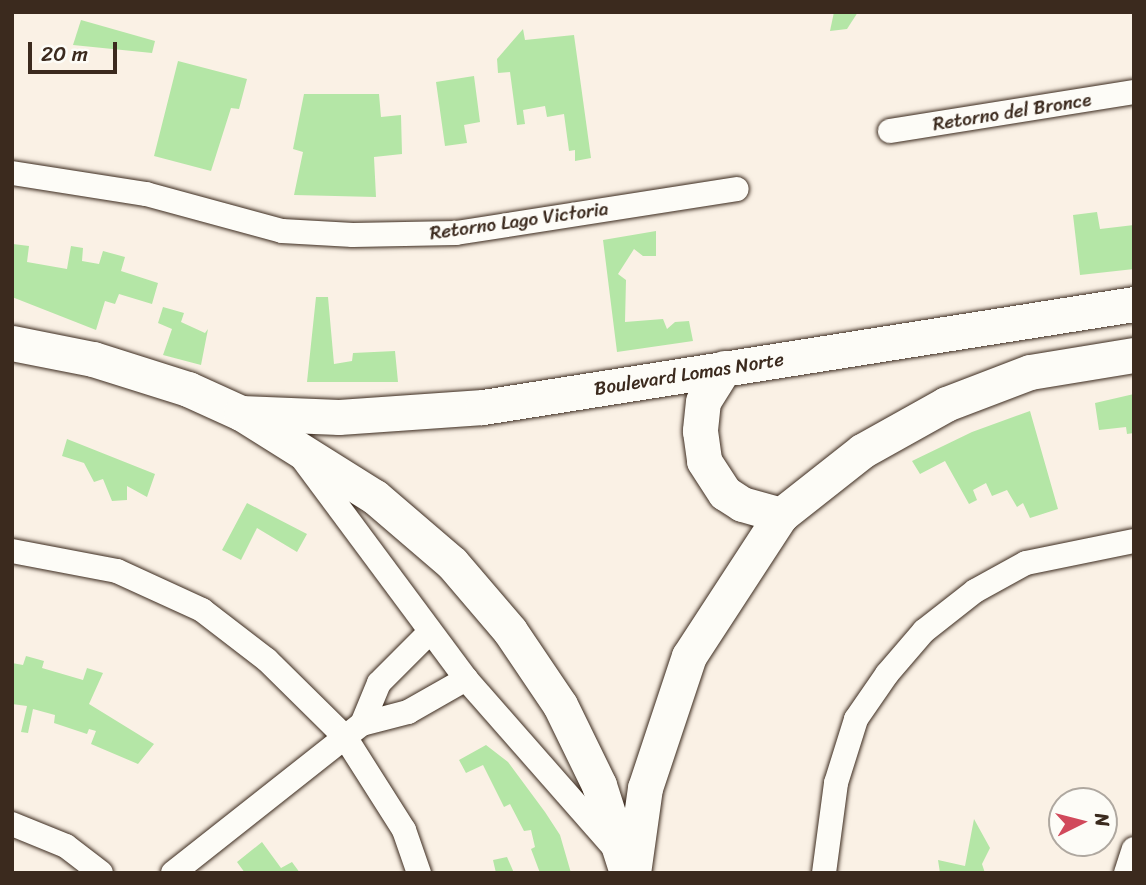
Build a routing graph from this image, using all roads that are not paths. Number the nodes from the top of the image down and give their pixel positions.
1 (1134, 92) edge
2 (890, 131) dead end
3 (12, 173) edge
4 (737, 189) dead end
5 (1134, 304) edge
6 (15, 342) edge
7 (1134, 355) edge
8 (724, 368) junction
9 (242, 413) junction
10 (292, 444) junction
11 (780, 514) junction
12 (1134, 541) edge
13 (12, 551) edge
14 (429, 632) junction
15 (466, 679) junction
16 (354, 730) junction
17 (12, 824) edge
18 (1134, 849) edge
19 (629, 869) edge
20 (102, 873) edge
21 (173, 873) edge
22 (419, 873) edge
23 (824, 873) edge
24 (1126, 873) edge

1 - 2 street, Retorno del Bronce
3 - 4 street, Retorno Lago Victoria
5 - 8 street, Boulevard Lomas Norte
6 - 9 street
7 - 11 street
8 - 9 street, Boulevard Lomas Norte
8 - 11 street
9 - 10 street
10 - 14 street
10 - 19 street
11 - 19 street
12 - 23 street
13 - 16 street
14 - 15 street
14 - 16 street
15 - 16 street
15 - 19 street
16 - 21 street
16 - 22 street
17 - 20 street
18 - 24 street

